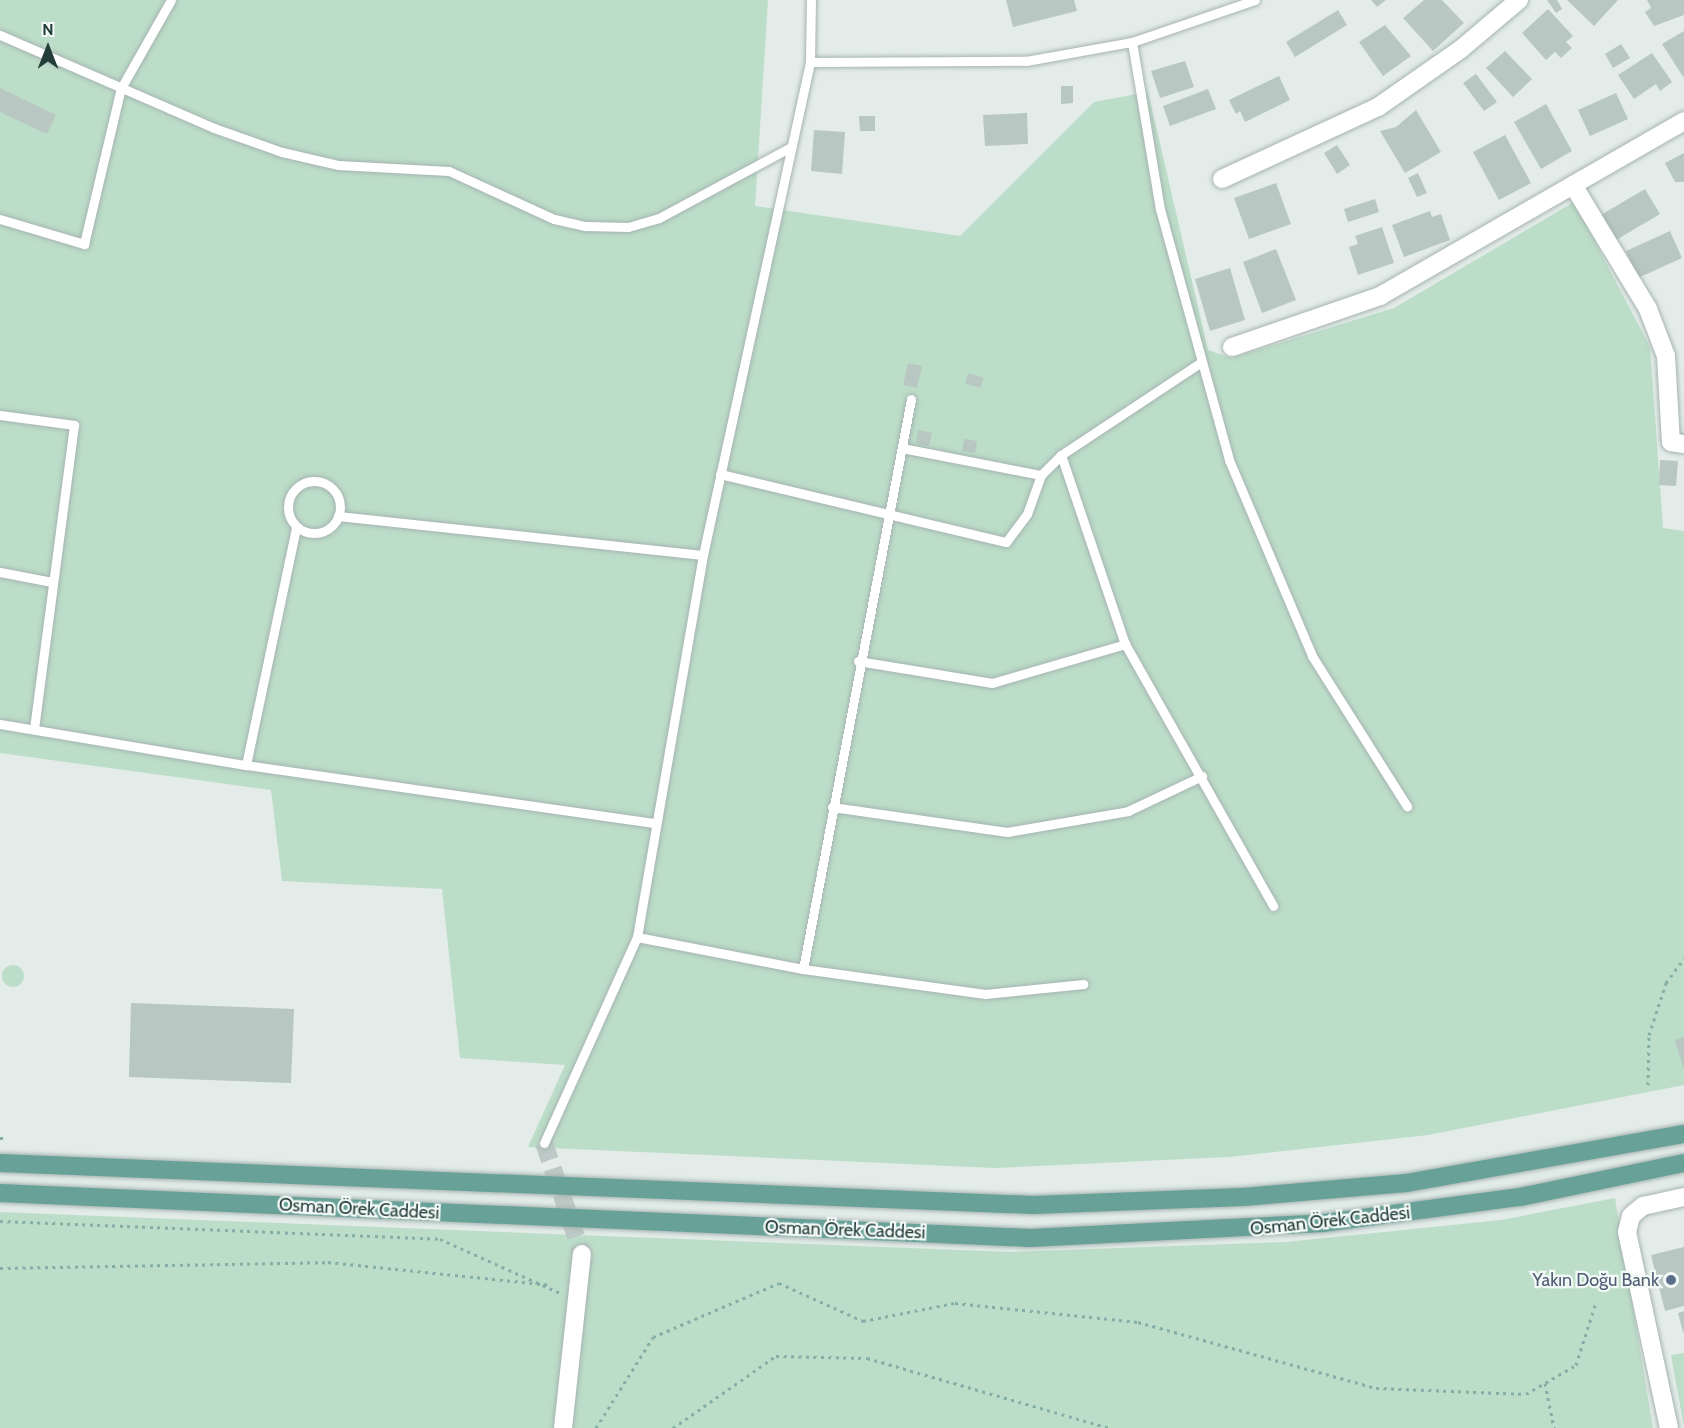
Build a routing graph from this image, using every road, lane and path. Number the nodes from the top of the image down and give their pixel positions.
1 (171, 0) edge
2 (811, 0) edge
3 (1255, 0) edge
4 (1520, 0) edge
5 (0, 35) edge
6 (1132, 42) junction
7 (810, 62) junction
8 (121, 88) junction
9 (1684, 121) edge
10 (792, 147) junction
11 (1222, 179) dead end
12 (1572, 185) junction
13 (0, 219) edge
14 (1232, 347) dead end
15 (1200, 363) junction
16 (911, 399) dead end
17 (0, 415) edge
18 (1684, 444) edge
19 (902, 448) junction
20 (1061, 455) junction
21 (720, 474) junction
22 (1041, 475) junction
23 (889, 515) junction
24 (338, 516) junction
25 (296, 527) junction
26 (703, 555) junction
27 (0, 572) edge
28 (52, 582) junction
29 (1125, 644) junction
30 (858, 661) junction
31 (0, 724) edge
32 (34, 729) junction
33 (246, 765) junction
34 (1203, 776) junction
35 (1407, 806) dead end
36 (832, 807) junction
37 (653, 823) junction
38 (1273, 906) dead end
39 (637, 937) junction
40 (1684, 958) edge
41 (803, 969) junction
42 (1083, 984) dead end
43 (1648, 1085) dead end
44 (1684, 1134) edge
45 (0, 1138) edge
46 (7, 1138) dead end
47 (544, 1143) tunnel mouth
48 (0, 1163) edge
49 (1684, 1163) edge
50 (0, 1193) edge
51 (1684, 1197) edge
52 (0, 1221) edge
53 (582, 1254) tunnel mouth
54 (0, 1268) edge
55 (551, 1285) junction
56 (1596, 1302) dead end
57 (574, 1307) junction
58 (1545, 1383) junction
59 (563, 1428) edge
60 (596, 1428) edge
61 (673, 1428) edge
62 (1109, 1428) edge
63 (1554, 1428) edge
64 (1669, 1428) edge

1 - 8 lane
2 - 7 lane
3 - 6 lane
4 - 11 street
5 - 8 lane
6 - 7 lane
6 - 15 lane
7 - 10 lane
8 - 10 lane
8 - 13 lane
9 - 12 street
10 - 21 lane
12 - 14 street
12 - 18 street
15 - 20 lane
15 - 35 lane
16 - 19 lane
17 - 28 lane
19 - 22 lane
19 - 23 lane
20 - 22 lane
20 - 29 lane
21 - 23 lane
21 - 26 lane
22 - 23 lane
23 - 30 lane
24 - 25 lane
24 - 25 lane
24 - 26 lane
25 - 33 lane
26 - 37 lane
27 - 28 lane
28 - 32 lane
29 - 30 lane
29 - 34 lane
30 - 36 lane
31 - 32 lane
32 - 33 lane
33 - 37 lane
34 - 36 lane
34 - 38 lane
36 - 41 lane
37 - 39 lane
39 - 41 lane
39 - 47 lane
40 - 43 path
41 - 42 lane
44 - 48 main road, Osman Örek Caddesi
45 - 46 path
49 - 50 main road, Osman Örek Caddesi
51 - 64 street
52 - 55 path
53 - 57 street
54 - 55 path
55 - 57 path
56 - 58 path
57 - 59 street
58 - 60 path
58 - 63 path
61 - 62 path

